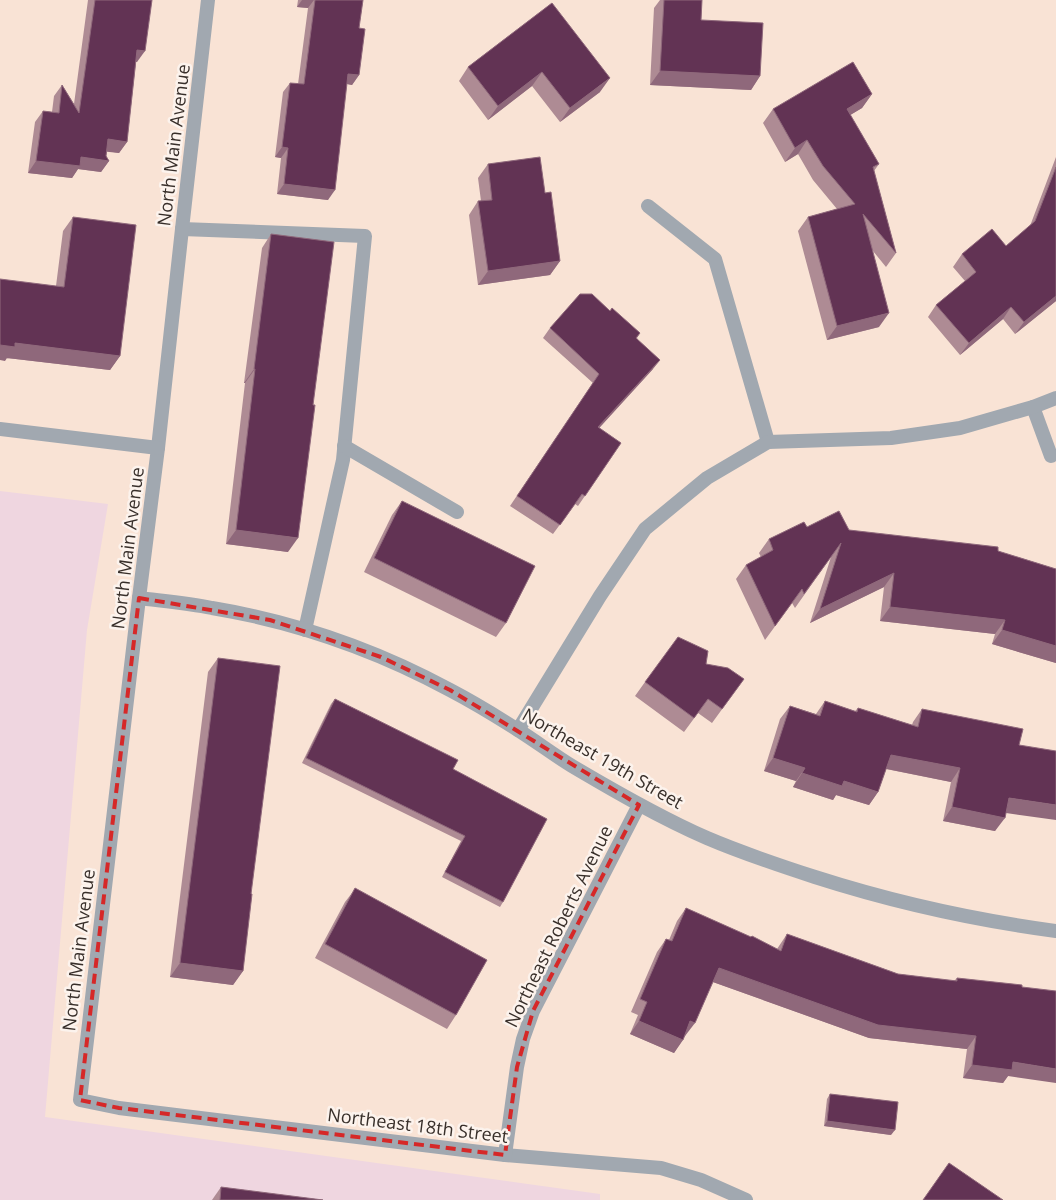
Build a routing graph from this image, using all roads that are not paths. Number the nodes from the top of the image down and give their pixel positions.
1 (208, 0) edge
2 (648, 206) dead end
3 (182, 229) junction
4 (1056, 398) edge
5 (1033, 407) junction
6 (0, 428) edge
7 (768, 442) junction
8 (344, 446) junction
9 (158, 448) junction
10 (1051, 456) dead end
11 (457, 512) dead end
12 (139, 598) junction
13 (304, 630) junction
14 (518, 730) junction
15 (639, 804) junction
16 (1056, 931) edge
17 (80, 1100) joint
18 (504, 1155) junction
19 (746, 1200) edge

1 - 3 street, North Main Avenue
2 - 7 street
3 - 8 street
3 - 9 street, North Main Avenue
4 - 5 street
5 - 7 street
5 - 10 street
6 - 9 street
7 - 14 street
8 - 11 street
8 - 13 street
9 - 12 street, North Main Avenue
12 - 13 street, Northeast 19th Street
12 - 17 street, North Main Avenue
13 - 14 street, Northeast 19th Street
14 - 15 street, Northeast 19th Street
15 - 16 street, Northeast 19th Street
15 - 18 street, Northeast Roberts Avenue
17 - 18 street, Northeast 18th Street
18 - 19 street, Northeast 18th Street

